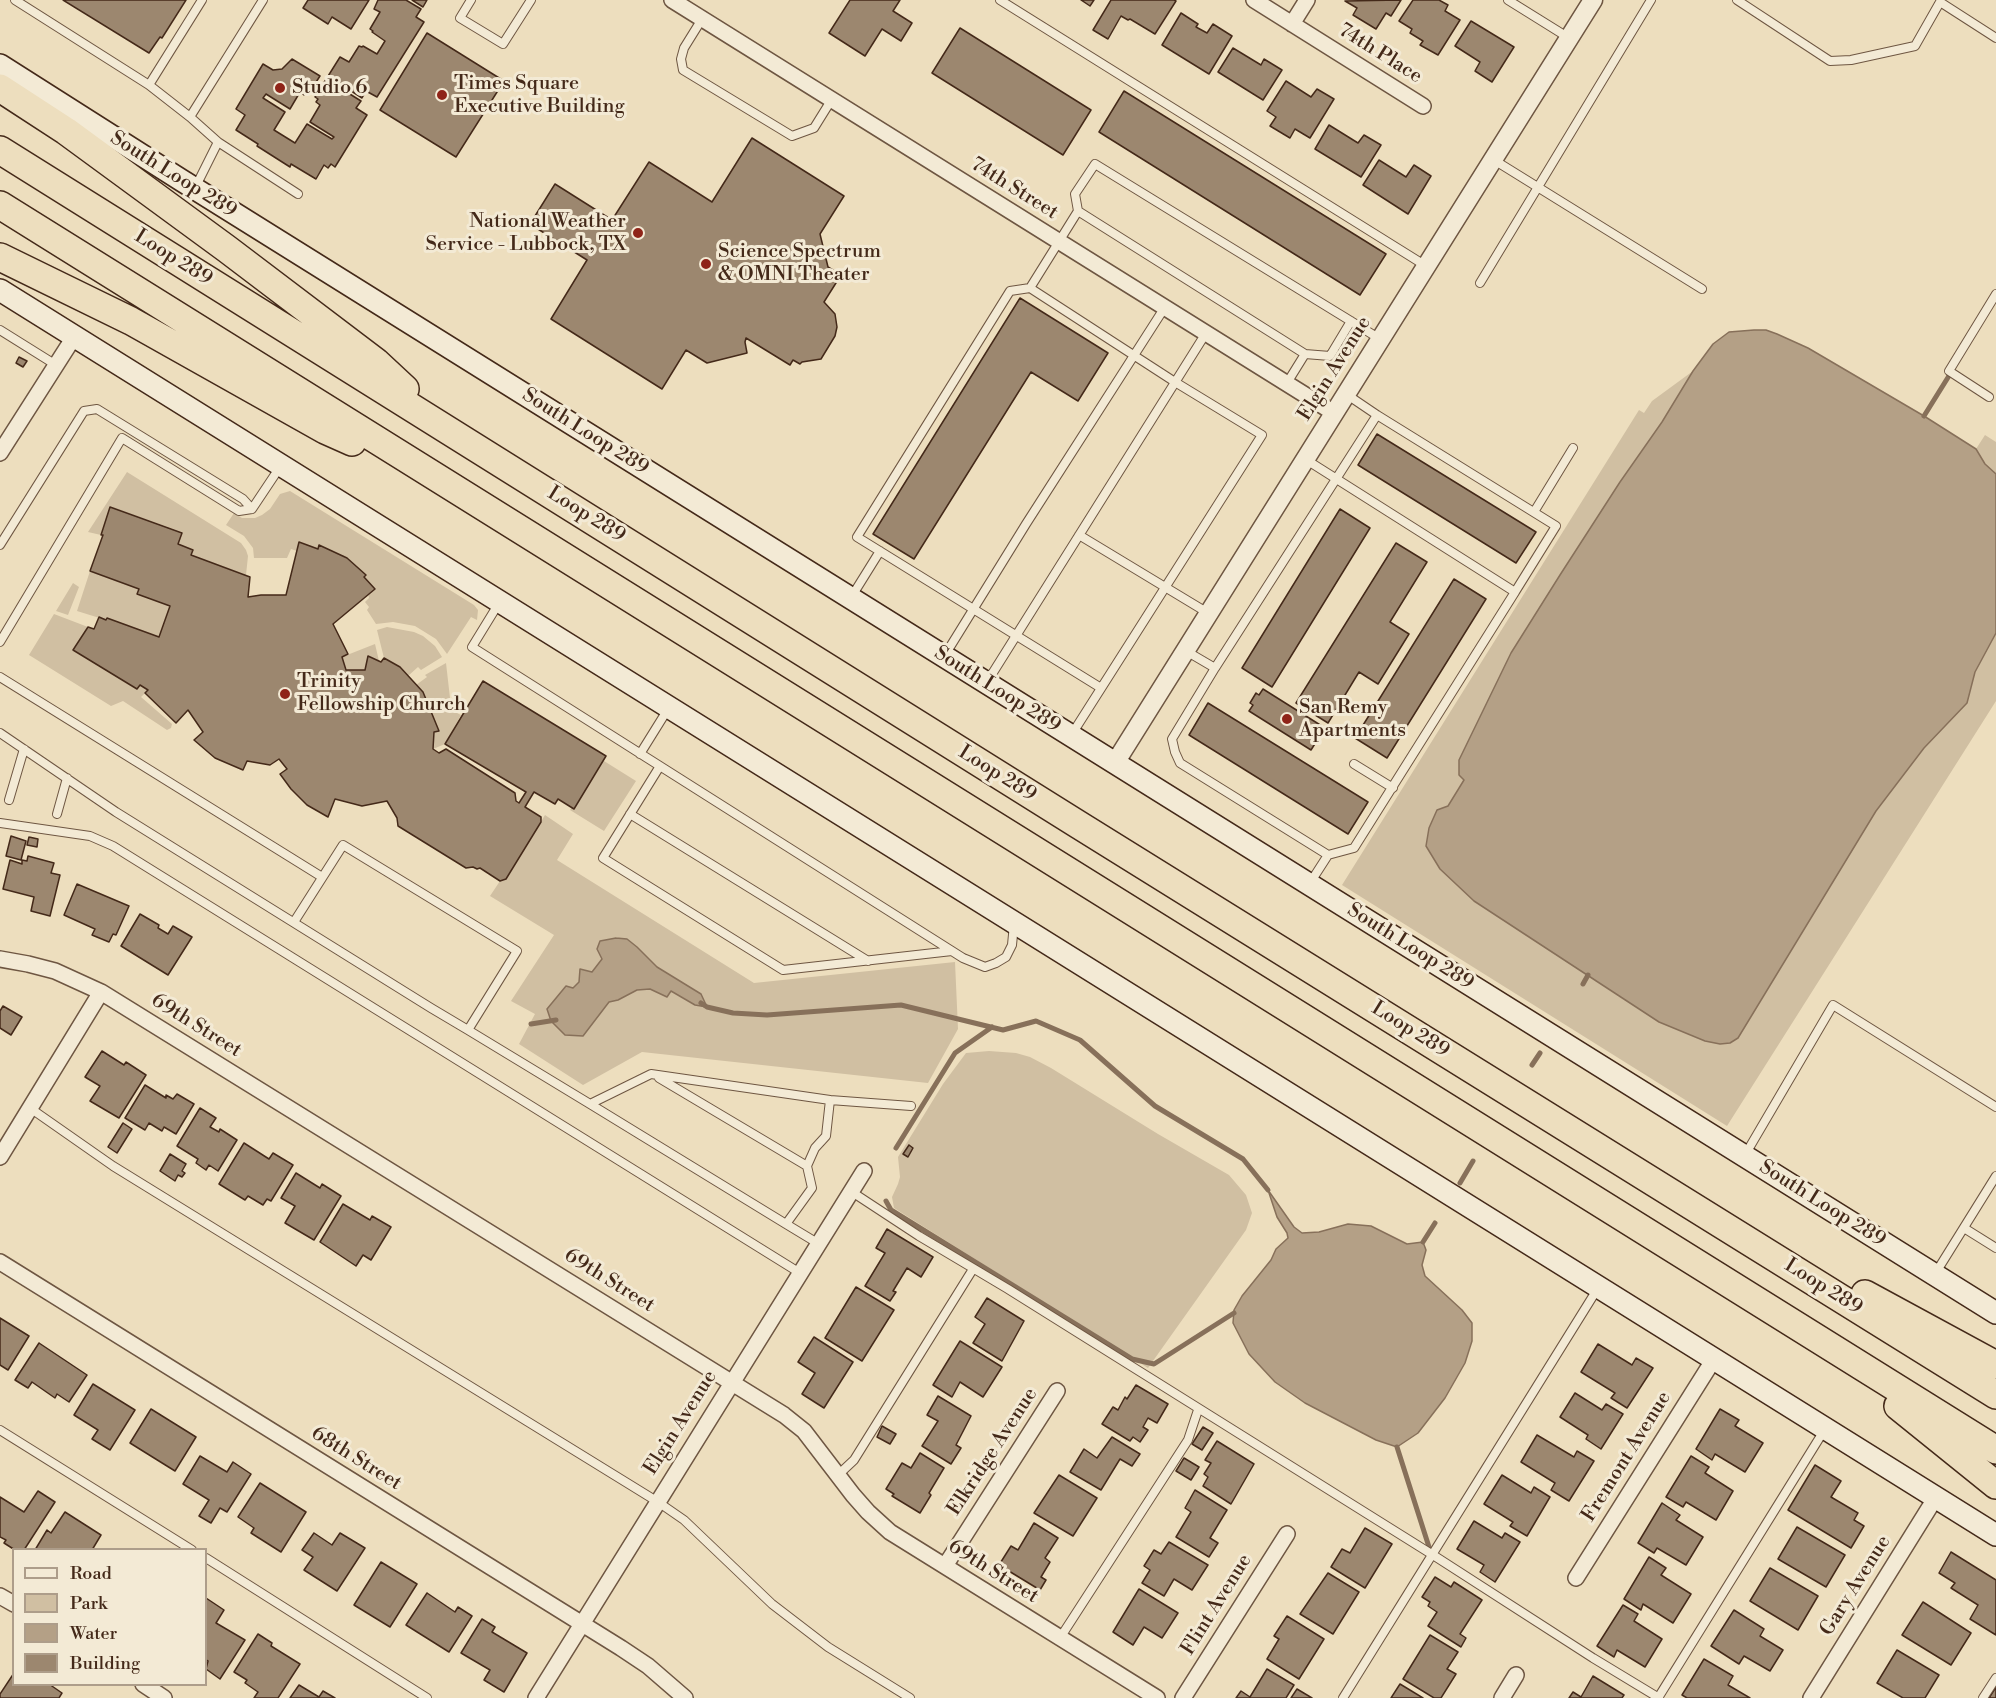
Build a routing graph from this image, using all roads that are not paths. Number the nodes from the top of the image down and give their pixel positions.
1 (15, 0) edge
2 (202, 0) edge
3 (263, 0) edge
4 (471, 0) edge
5 (531, 0) edge
6 (672, 0) edge
7 (1000, 0) edge
8 (1254, 0) edge
9 (1307, 0) edge
10 (1508, 0) edge
11 (1593, 0) edge
12 (1651, 0) edge
13 (1737, 0) edge
14 (702, 19) junction
15 (1292, 24) junction
16 (1569, 38) junction
17 (1996, 38) edge
18 (0, 65) edge
19 (148, 85) junction
20 (0, 87) edge
21 (832, 99) junction
22 (1423, 106) dead end
23 (190, 117) junction
24 (218, 142) junction
25 (0, 150) edge
26 (1493, 159) junction
27 (1538, 187) junction
28 (195, 189) junction
29 (298, 194) dead end
30 (0, 205) edge
31 (1078, 211) junction
32 (1059, 241) junction
33 (0, 257) edge
34 (1426, 266) junction
35 (1480, 283) dead end
36 (1030, 288) junction
37 (1702, 289) dead end
38 (0, 290) edge
39 (1996, 294) edge
40 (1165, 307) junction
41 (1351, 321) junction
42 (0, 330) edge
43 (1206, 333) junction
44 (74, 337) junction
45 (1380, 339) junction
46 (1305, 354) junction
47 (1134, 356) junction
48 (56, 365) junction
49 (1175, 382) junction
50 (1287, 383) junction
51 (1346, 394) junction
52 (1989, 397) dead end
53 (1334, 413) junction
54 (1377, 415) junction
55 (445, 428) junction
56 (1573, 448) dead end
57 (0, 453) edge
58 (1305, 459) junction
59 (281, 465) junction
60 (1335, 478) junction
61 (469, 498) junction
62 (252, 509) junction
63 (1534, 512) junction
64 (4, 530) edge
65 (1079, 535) junction
66 (0, 545) edge
67 (880, 551) junction
68 (1165, 587) junction
69 (1515, 592) junction
70 (851, 598) junction
71 (500, 602) junction
72 (973, 610) junction
73 (1208, 613) junction
74 (1016, 635) junction
75 (0, 642) edge
76 (1185, 651) junction
77 (944, 656) junction
78 (1215, 668) junction
79 (0, 677) edge
80 (986, 683) junction
81 (1101, 688) junction
82 (669, 707) junction
83 (0, 734) edge
84 (1071, 735) junction
85 (24, 749) junction
86 (640, 754) junction
87 (1115, 763) junction
88 (1354, 764) dead end
89 (660, 766) junction
90 (67, 778) junction
91 (1393, 788) junction
92 (9, 800) dead end
93 (57, 814) dead end
94 (630, 814) junction
95 (0, 823) edge
96 (1328, 855) junction
97 (322, 877) junction
98 (1310, 885) junction
99 (294, 922) junction
100 (1014, 922) junction
101 (952, 951) junction
102 (0, 959) edge
103 (868, 961) junction
104 (101, 992) junction
105 (468, 1030) junction
106 (654, 1075) junction
107 (830, 1100) junction
108 (590, 1104) junction
109 (910, 1106) dead end
110 (1996, 1107) edge
111 (30, 1108) junction
112 (1563, 1125) junction
113 (0, 1156) edge
114 (1744, 1156) junction
115 (807, 1166) junction
116 (864, 1171) dead end
117 (1996, 1176) edge
118 (852, 1192) junction
119 (786, 1224) junction
120 (1964, 1228) junction
121 (819, 1244) junction
122 (1996, 1248) edge
123 (0, 1262) edge
124 (973, 1269) junction
125 (801, 1274) junction
126 (1935, 1274) junction
127 (1599, 1287) junction
128 (1996, 1313) edge
129 (1814, 1336) junction
130 (1714, 1359) junction
131 (1996, 1365) edge
132 (733, 1382) junction
133 (1057, 1391) dead end
134 (1996, 1395) edge
135 (1198, 1410) junction
136 (1826, 1428) junction
137 (0, 1430) edge
138 (1996, 1450) edge
139 (838, 1475) junction
140 (1996, 1485) edge
141 (1936, 1497) junction
142 (658, 1502) junction
143 (1287, 1534) dead end
144 (1996, 1535) edge
145 (189, 1548) edge
146 (1433, 1555) junction
147 (207, 1559) edge
148 (945, 1566) junction
149 (1576, 1578) dead end
150 (582, 1624) junction
151 (1060, 1638) junction
152 (1516, 1676) dead end
153 (1996, 1678) edge
154 (146, 1686) edge
155 (164, 1698) edge
156 (427, 1698) edge
157 (536, 1698) edge
158 (686, 1698) edge
159 (910, 1698) edge
160 (1157, 1698) edge
161 (1183, 1698) edge
162 (1343, 1698) edge
163 (1502, 1698) edge
164 (1658, 1698) edge
165 (1811, 1698) edge
166 (1983, 1698) edge

1 - 19 lane
2 - 19 lane
3 - 23 lane
4 - 5 lane
6 - 14 street, 74th Street
7 - 34 lane
8 - 15 street, 74th Place
9 - 15 street
10 - 16 lane
11 - 16 street, Elgin Avenue
12 - 27 lane
13 - 17 lane
14 - 21 street, 74th Street
14 - 21 lane
15 - 22 street, 74th Place
16 - 26 street, Elgin Avenue
18 - 28 main road, South Loop 289
19 - 23 lane
20 - 55 highway
21 - 32 street, 74th Street
23 - 24 lane
24 - 28 lane
24 - 29 lane
25 - 55 highway, Loop 289
26 - 27 lane
26 - 34 street, Elgin Avenue
27 - 35 lane
27 - 37 lane
28 - 70 main road, South Loop 289
30 - 61 highway
31 - 32 lane
31 - 41 lane
31 - 46 lane
32 - 36 lane
32 - 40 street, 74th Street
33 - 61 highway
34 - 45 street, Elgin Avenue
36 - 47 lane
36 - 67 lane
38 - 44 main road
39 - 52 lane
40 - 43 street, 74th Street
40 - 47 lane
41 - 45 lane
41 - 46 lane
42 - 48 lane
43 - 49 lane
43 - 50 street, 74th Street
44 - 48 street
44 - 59 main road
45 - 51 street, Elgin Avenue
46 - 50 lane
47 - 49 lane
47 - 72 lane
48 - 57 street
49 - 65 lane
49 - 68 lane
50 - 53 street, 74th Street
51 - 53 street, Elgin Avenue
51 - 54 lane
53 - 58 street, Elgin Avenue
54 - 60 lane
54 - 63 lane
55 - 112 highway, Loop 289
56 - 63 lane
58 - 60 lane
58 - 73 street, Elgin Avenue
59 - 62 lane
59 - 71 main road
60 - 69 lane
60 - 78 lane
61 - 129 highway
62 - 64 lane
62 - 75 lane
63 - 69 lane
64 - 66 lane
65 - 68 lane
65 - 74 lane
67 - 70 lane
67 - 72 lane
68 - 73 lane
68 - 81 lane
69 - 91 lane
70 - 77 main road, South Loop 289
71 - 82 main road
71 - 86 lane
72 - 74 lane
72 - 77 lane
73 - 76 street, Elgin Avenue
74 - 80 lane
74 - 81 lane
76 - 78 lane
76 - 87 street, Elgin Avenue
77 - 80 main road, South Loop 289
78 - 96 lane
79 - 97 lane
80 - 84 main road, South Loop 289
81 - 84 lane
82 - 86 lane
82 - 100 main road
83 - 85 lane
84 - 87 main road, South Loop 289
85 - 90 lane
85 - 92 lane
86 - 89 lane
87 - 98 main road, South Loop 289
88 - 91 lane
89 - 94 lane
89 - 101 lane
90 - 93 lane
90 - 99 lane
91 - 96 lane
94 - 103 lane
94 - 103 lane
95 - 125 lane
96 - 98 lane
97 - 99 lane
97 - 105 lane
98 - 114 main road, South Loop 289
99 - 105 lane
100 - 101 lane
100 - 127 main road
101 - 103 lane
102 - 104 street, 69th Street
104 - 111 street
104 - 132 street, 69th Street
105 - 108 lane
106 - 107 lane
106 - 108 lane
106 - 115 lane
107 - 109 lane
107 - 115 lane
108 - 119 lane
110 - 114 lane
111 - 113 street
111 - 142 lane
112 - 131 highway
112 - 134 highway, Loop 289
114 - 126 main road, South Loop 289
115 - 119 lane
116 - 118 street, Elgin Avenue
117 - 120 lane
118 - 121 street, Elgin Avenue
118 - 124 lane
119 - 121 lane
120 - 122 lane
120 - 126 lane
121 - 125 street, Elgin Avenue
123 - 150 street, 68th Street
124 - 135 lane
124 - 139 lane
125 - 132 street, Elgin Avenue
126 - 128 main road, South Loop 289
127 - 130 main road
127 - 146 lane
129 - 138 highway
129 - 140 highway
130 - 136 main road
130 - 149 street, Fremont Avenue
132 - 139 street, 69th Street
132 - 142 street, Elgin Avenue
133 - 148 street, Elkridge Avenue
135 - 146 lane
135 - 151 lane
136 - 141 main road
136 - 164 lane
137 - 145 lane
139 - 148 street, 69th Street
141 - 144 main road
141 - 165 street, Gary Avenue
142 - 150 street, Elgin Avenue
142 - 159 lane
143 - 161 street, Flint Avenue
146 - 162 lane
146 - 164 lane
147 - 156 lane
148 - 151 street, 69th Street
150 - 157 street, Elgin Avenue
150 - 158 street, 68th Street
151 - 160 street, 69th Street
152 - 163 street
153 - 166 lane
154 - 155 street

